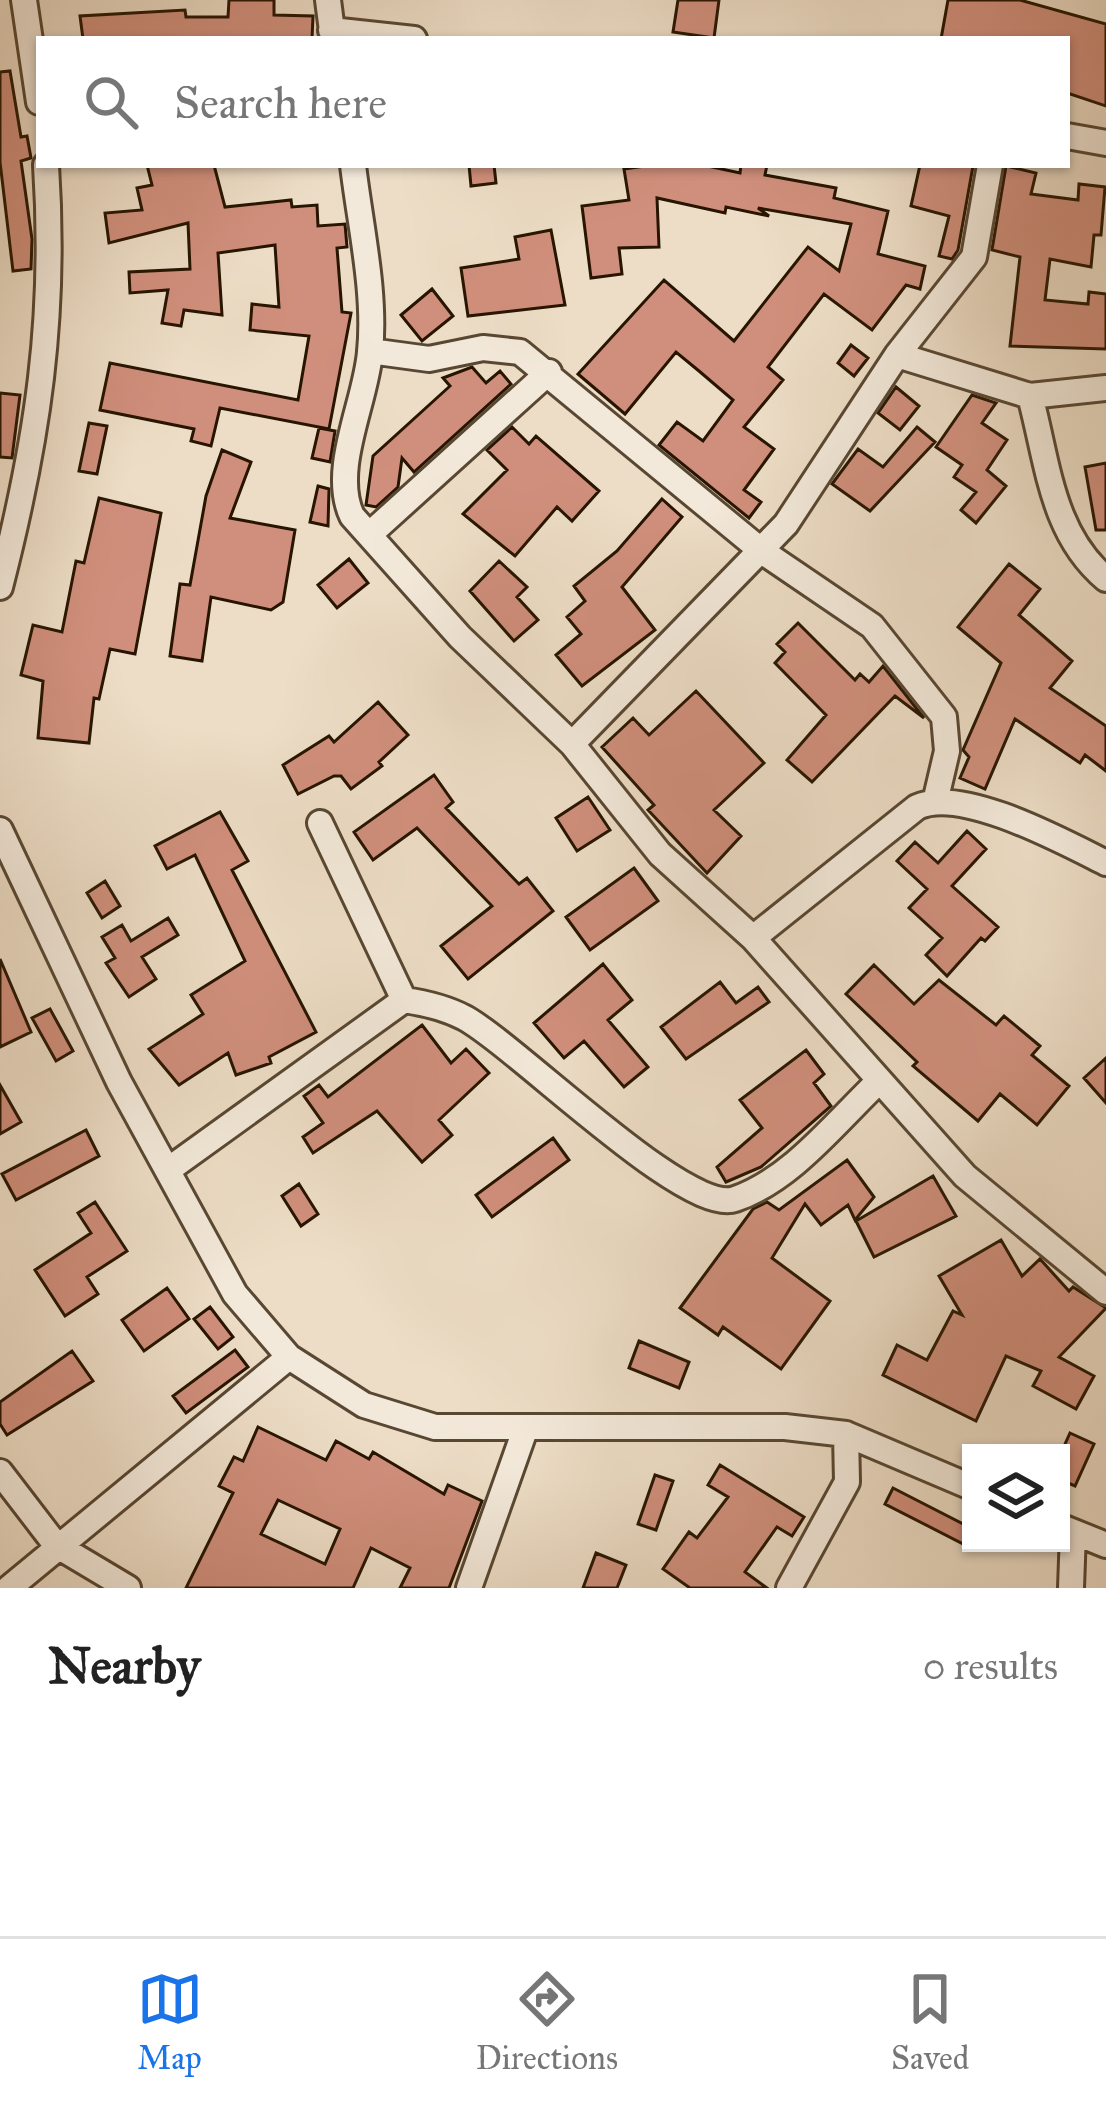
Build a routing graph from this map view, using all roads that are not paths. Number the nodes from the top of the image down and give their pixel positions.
1 (24, 0) edge
2 (328, 0) edge
3 (332, 34) edge
4 (365, 36) edge
5 (36, 82) edge
6 (1070, 137) edge
7 (1106, 143) edge
8 (46, 168) edge
9 (353, 168) edge
10 (989, 168) edge
11 (370, 351) junction
12 (896, 356) junction
13 (549, 372) junction
14 (1106, 388) edge
15 (1030, 396) junction
16 (370, 534) junction
17 (763, 552) junction
18 (1106, 580) edge
19 (0, 587) edge
20 (572, 744) junction
21 (936, 798) junction
22 (320, 823) dead end
23 (0, 830) edge
24 (1104, 858) edge
25 (752, 938) junction
26 (404, 1000) junction
27 (877, 1083) junction
28 (168, 1170) junction
29 (1106, 1292) edge
30 (289, 1357) junction
31 (526, 1427) junction
32 (846, 1434) junction
33 (0, 1472) edge
34 (962, 1483) edge
35 (1070, 1530) edge
36 (1106, 1545) edge
37 (56, 1546) junction
38 (1069, 1552) edge
39 (9, 1588) edge
40 (128, 1588) edge
41 (469, 1588) edge
42 (789, 1588) edge
43 (1071, 1588) edge

1 - 5 street
2 - 3 street
3 - 4 street
6 - 7 street
8 - 19 street
9 - 11 street
10 - 12 street
11 - 13 street
11 - 16 street
12 - 15 street
12 - 17 street
13 - 16 street
13 - 17 street
14 - 15 street
15 - 18 street
16 - 20 street
17 - 20 street
17 - 21 street
20 - 25 street
21 - 24 street
21 - 25 street
22 - 26 street
23 - 28 street
25 - 27 street
26 - 27 street
26 - 28 street
27 - 29 street
28 - 30 street
30 - 31 street
30 - 37 street
31 - 32 street
31 - 41 street
32 - 34 street
32 - 42 street
33 - 37 street
35 - 36 street
37 - 39 street
37 - 40 street
38 - 43 street

